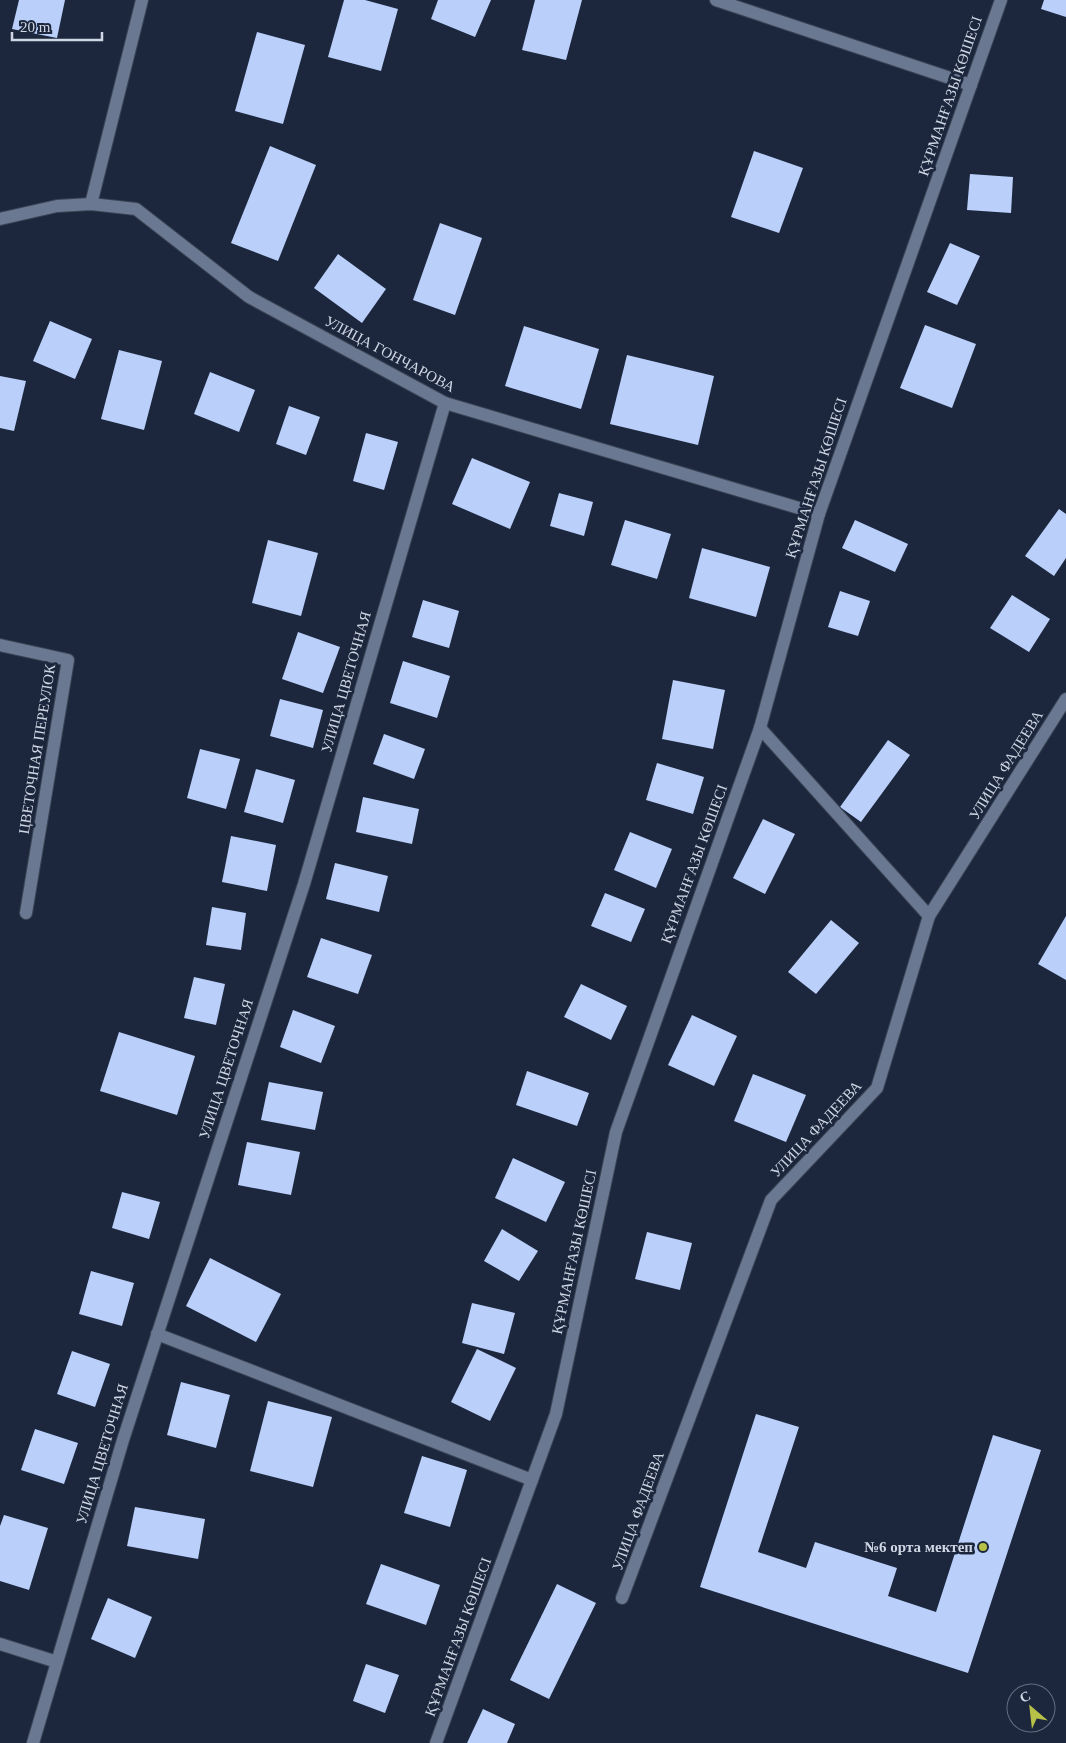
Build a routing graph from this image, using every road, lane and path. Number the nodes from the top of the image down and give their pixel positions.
1 (142, 0) edge
2 (716, 0) edge
3 (1001, 0) edge
4 (971, 85) junction
5 (91, 204) junction
6 (0, 219) edge
7 (445, 403) junction
8 (819, 514) junction
9 (0, 645) edge
10 (1066, 699) edge
11 (760, 728) junction
12 (26, 913) dead end
13 (929, 916) junction
14 (157, 1334) junction
15 (532, 1480) junction
16 (622, 1598) dead end
17 (0, 1644) edge
18 (57, 1662) junction
19 (33, 1743) edge
20 (436, 1743) edge

1 - 5 street
2 - 4 street
3 - 4 street, ҚҰРМАНҒАЗЫ КӨШЕСІ
4 - 8 street, ҚҰРМАНҒАЗЫ КӨШЕСІ
5 - 6 street, УЛИЦА ГОНЧАРОВА
5 - 7 street, УЛИЦА ГОНЧАРОВА
7 - 8 street, УЛИЦА ГОНЧАРОВА
7 - 14 street, УЛИЦА ЦВЕТОЧНАЯ
8 - 11 street, ҚҰРМАНҒАЗЫ КӨШЕСІ
9 - 12 street, ЦВЕТОЧНАЯ ПЕРЕУЛОК
10 - 13 street, УЛИЦА ФАДЕЕВА
11 - 13 street
11 - 15 street, ҚҰРМАНҒАЗЫ КӨШЕСІ
13 - 16 street, УЛИЦА ФАДЕЕВА
14 - 15 street
14 - 18 street, УЛИЦА ЦВЕТОЧНАЯ
15 - 20 street, ҚҰРМАНҒАЗЫ КӨШЕСІ
17 - 18 street
18 - 19 street, УЛИЦА ЦВЕТОЧНАЯ

